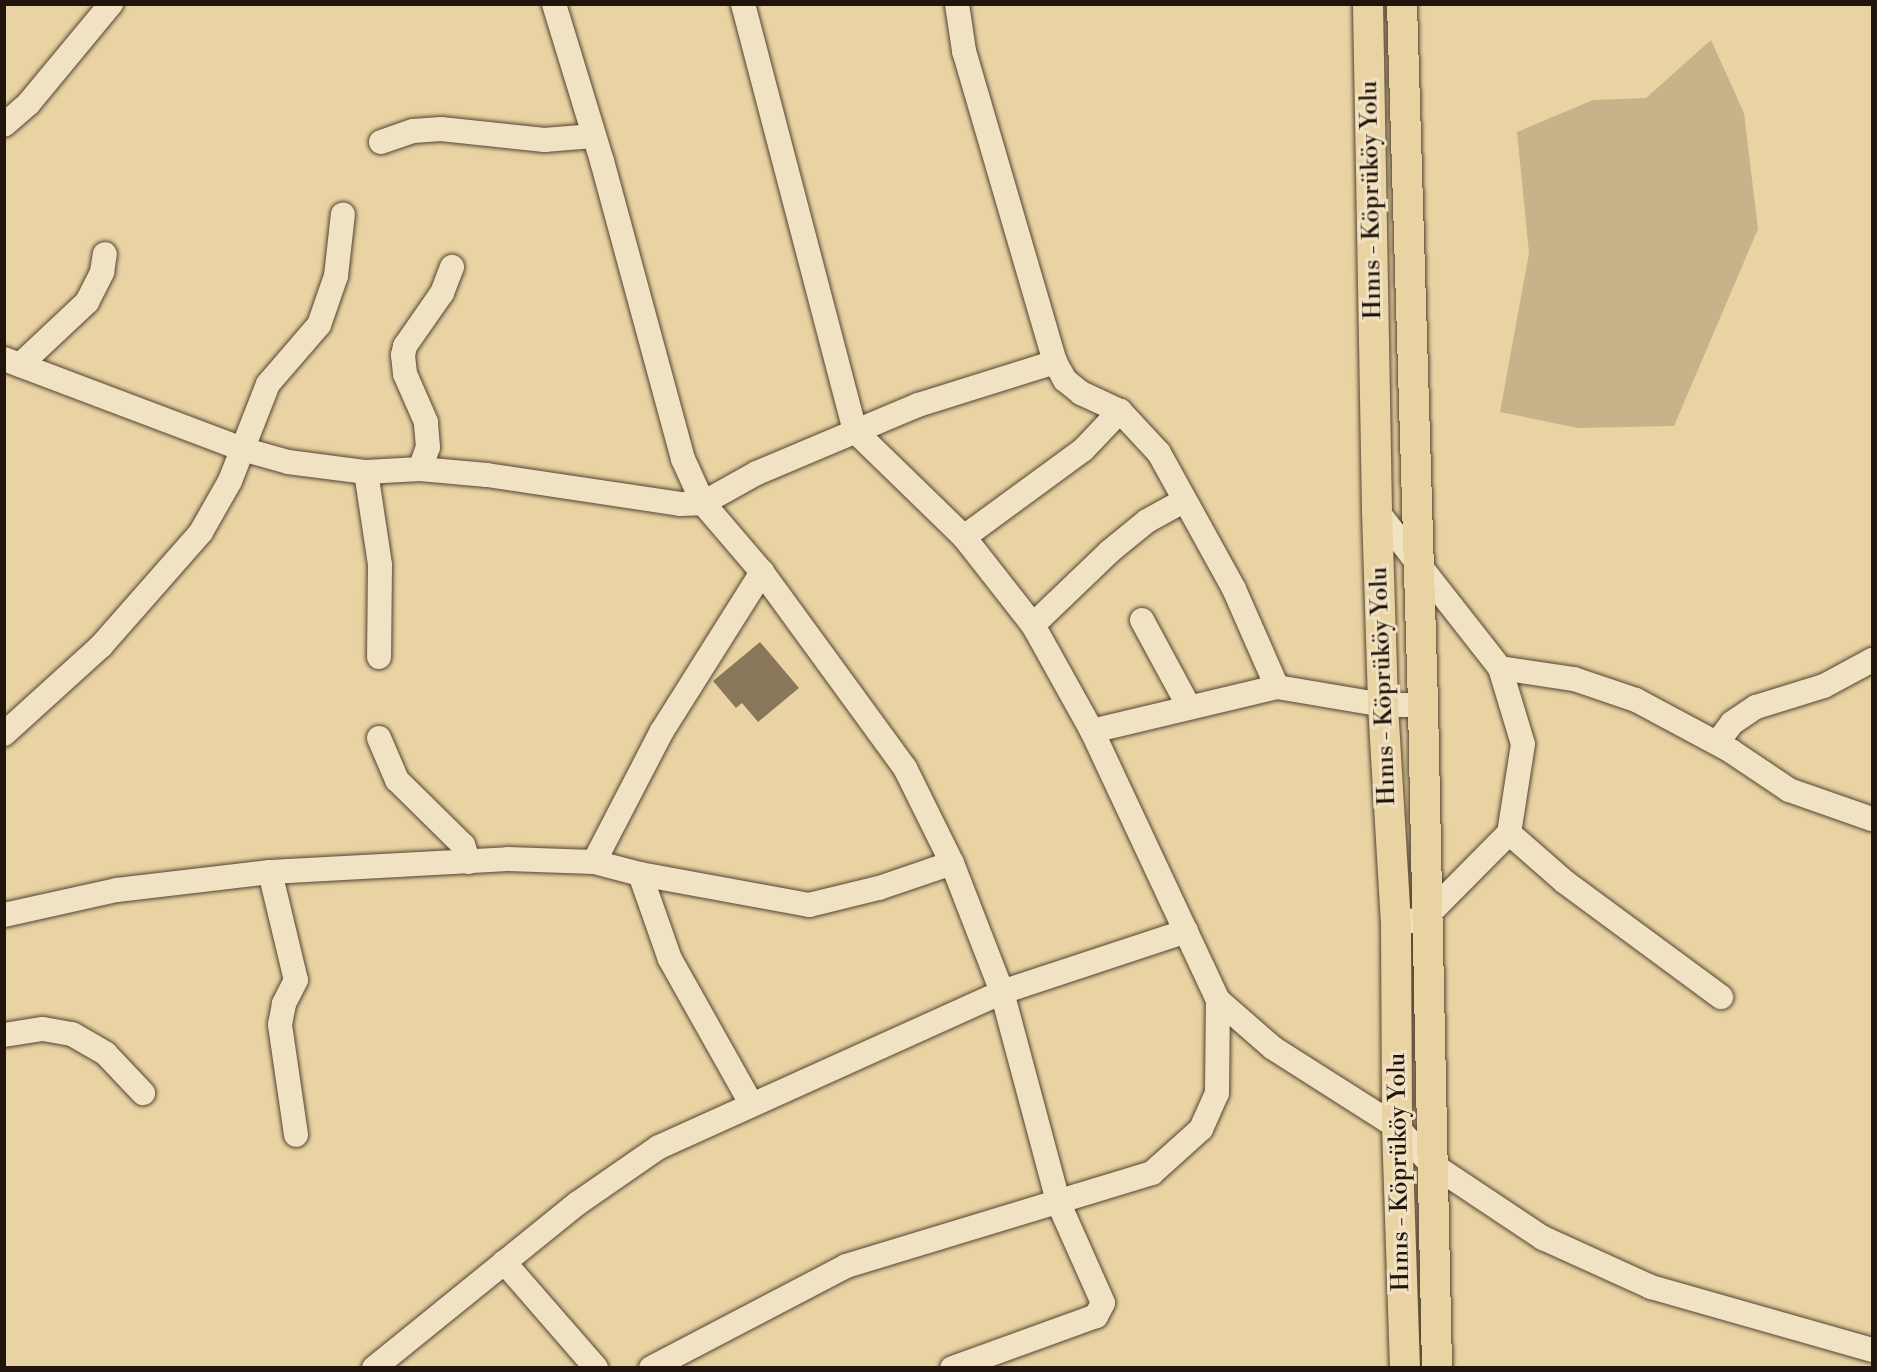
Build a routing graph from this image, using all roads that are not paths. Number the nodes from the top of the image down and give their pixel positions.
1 (111, 4) edge
2 (555, 4) edge
3 (743, 4) edge
4 (957, 4) edge
5 (1368, 4) edge
6 (1402, 4) edge
7 (4, 125) edge
8 (594, 136) junction
9 (381, 142) dead end
10 (343, 214) dead end
11 (105, 254) dead end
12 (452, 267) dead end
13 (12, 362) edge
14 (1055, 362) junction
15 (1120, 411) junction
16 (855, 431) junction
17 (242, 449) junction
18 (420, 469) junction
19 (366, 472) junction
20 (1185, 500) junction
21 (704, 503) junction
22 (1377, 511) junction
23 (964, 537) junction
24 (1419, 566) junction
25 (762, 572) junction
26 (1142, 620) dead end
27 (1033, 626) junction
28 (379, 657) dead end
29 (1872, 660) edge
30 (1500, 668) junction
31 (1277, 687) junction
32 (1383, 705) junction
33 (1423, 705) junction
34 (1189, 707) junction
35 (9, 719) edge
36 (1092, 731) junction
37 (379, 738) dead end
38 (1717, 743) junction
39 (1872, 819) edge
40 (1509, 833) junction
41 (469, 862) junction
42 (594, 862) junction
43 (952, 863) junction
44 (270, 872) junction
45 (640, 874) junction
46 (4, 915) edge
47 (1426, 917) junction
48 (1396, 925) junction
49 (1186, 930) junction
50 (1002, 992) junction
51 (1721, 997) dead end
52 (1218, 1000) junction
53 (4, 1035) edge
54 (143, 1093) dead end
55 (752, 1105) junction
56 (1397, 1127) junction
57 (296, 1136) dead end
58 (1430, 1162) junction
59 (1059, 1204) junction
60 (504, 1262) junction
61 (1872, 1350) edge
62 (374, 1368) edge
63 (596, 1368) edge
64 (651, 1368) edge
65 (952, 1368) edge
66 (1405, 1368) edge
67 (1437, 1368) edge

1 - 7 street
2 - 8 street
3 - 16 street
4 - 14 street
5 - 22 main road, Hınıs - Köprüköy Yolu
6 - 24 main road, Hınıs - Köprüköy Yolu
8 - 9 street
8 - 21 street
10 - 17 street
11 - 13 street
12 - 18 street
13 - 17 street
14 - 15 street
14 - 16 street
15 - 20 street
15 - 23 street
16 - 21 street
16 - 23 street
17 - 19 street
17 - 35 street
18 - 19 street
18 - 21 street
19 - 28 street
20 - 27 street
20 - 31 street
21 - 25 street
22 - 24 street
22 - 32 main road, Hınıs - Köprüköy Yolu
23 - 27 street
24 - 30 street
24 - 33 main road, Hınıs - Köprüköy Yolu
25 - 42 street
25 - 43 street
26 - 34 street
27 - 36 street
29 - 38 street
30 - 38 street
30 - 40 street
31 - 32 street
31 - 34 street
32 - 33 street
32 - 48 main road, Hınıs - Köprüköy Yolu
33 - 47 main road, Hınıs - Köprüköy Yolu
34 - 36 street
36 - 49 street
37 - 41 street
38 - 39 street
40 - 47 street
40 - 51 street
41 - 42 street
41 - 44 street
42 - 45 street
43 - 45 street
43 - 50 street
44 - 46 street
44 - 57 street
45 - 55 street
47 - 48 street
47 - 58 main road, Hınıs - Köprüköy Yolu
48 - 56 main road, Hınıs - Köprüköy Yolu
49 - 50 street
49 - 52 street
50 - 55 street
50 - 59 street
52 - 56 street
52 - 59 street
53 - 54 street
55 - 60 street
56 - 58 street
56 - 66 main road, Hınıs - Köprüköy Yolu
58 - 61 street
58 - 67 main road, Hınıs - Köprüköy Yolu
59 - 64 street
59 - 65 street
60 - 62 street
60 - 63 street

